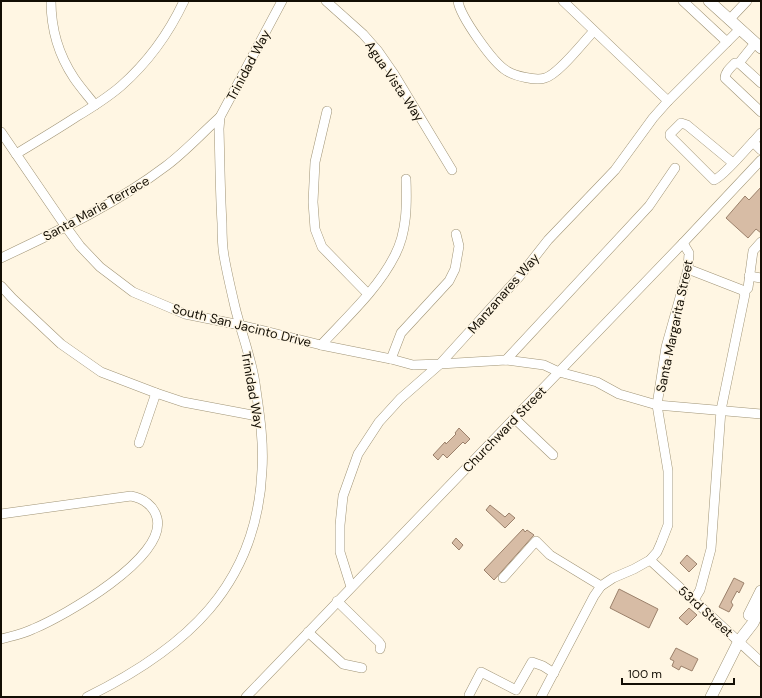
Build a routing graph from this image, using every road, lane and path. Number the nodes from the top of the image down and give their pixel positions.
1 (51, 1) edge
2 (184, 1) edge
3 (282, 1) edge
4 (326, 1) edge
5 (458, 1) edge
6 (562, 1) edge
7 (683, 1) edge
8 (709, 1) edge
9 (747, 1) edge
10 (729, 20) junction
11 (740, 29) junction
12 (594, 31) junction
13 (727, 42) junction
14 (758, 45) edge
15 (739, 63) junction
16 (761, 83) edge
17 (668, 101) junction
18 (95, 105) junction
19 (327, 111) dead end
20 (761, 112) edge
21 (220, 117) junction
22 (1, 132) edge
23 (761, 133) edge
24 (753, 142) junction
25 (761, 150) edge
26 (16, 154) junction
27 (761, 160) edge
28 (733, 163) junction
29 (675, 168) dead end
30 (452, 170) dead end
31 (406, 179) dead end
32 (66, 227) junction
33 (456, 234) dead end
34 (761, 242) edge
35 (683, 243) junction
36 (1, 258) edge
37 (688, 269) junction
38 (749, 276) junction
39 (761, 278) edge
40 (1, 286) edge
41 (744, 292) junction
42 (368, 294) junction
43 (240, 325) junction
44 (321, 345) junction
45 (391, 359) junction
46 (506, 360) junction
47 (440, 364) junction
48 (559, 372) junction
49 (156, 393) junction
50 (657, 406) junction
51 (721, 410) junction
52 (761, 414) edge
53 (259, 418) junction
54 (514, 418) junction
55 (139, 443) dead end
56 (553, 455) dead end
57 (1, 514) edge
58 (650, 560) junction
59 (503, 578) dead end
60 (601, 586) junction
61 (352, 587) junction
62 (761, 590) edge
63 (694, 600) junction
64 (337, 601) junction
65 (761, 607) edge
66 (308, 632) junction
67 (1, 639) edge
68 (740, 641) junction
69 (380, 649) dead end
70 (761, 662) edge
71 (362, 668) dead end
72 (554, 673) junction
73 (469, 695) dead end
74 (250, 696) edge
75 (87, 697) edge
76 (541, 697) edge
77 (711, 697) edge

1 - 18 street
2 - 18 street
3 - 21 street, Trinidad Way
4 - 30 street, Agua Vista Way
5 - 12 street
6 - 12 street
7 - 13 street
8 - 10 main road
9 - 10 street
10 - 11 main road
11 - 13 street, Manzanares Way
11 - 14 main road
12 - 17 street
13 - 17 street, Manzanares Way
14 - 15 street
15 - 16 street
15 - 20 street
17 - 47 street, Manzanares Way
18 - 26 street
19 - 42 street
21 - 32 street, Santa Maria Terrace
21 - 43 street, Trinidad Way
22 - 26 street, South San Jacinto Drive
23 - 24 street
24 - 25 street
24 - 28 street
26 - 32 street, South San Jacinto Drive
27 - 35 street, Churchward Street
28 - 28 street
29 - 46 street
31 - 42 street
32 - 36 street, Santa Maria Terrace
32 - 43 street, South San Jacinto Drive
33 - 45 street
34 - 38 street
35 - 37 street, Santa Margarita Street
35 - 48 street, Churchward Street
37 - 41 street
37 - 50 street, Santa Margarita Street
38 - 39 street
38 - 41 street
40 - 49 street
41 - 51 street
42 - 44 street
43 - 44 street, South San Jacinto Drive
43 - 53 street, Trinidad Way
44 - 45 street, South San Jacinto Drive
45 - 47 street, South San Jacinto Drive
46 - 47 street, South San Jacinto Drive
46 - 48 street, South San Jacinto Drive
47 - 61 street, Manzanares Way
48 - 50 street, South San Jacinto Drive
48 - 54 street, Churchward Street
49 - 53 street
49 - 55 street
50 - 51 street, South San Jacinto Drive
50 - 58 street, Santa Margarita Street
51 - 52 street, South San Jacinto Drive
51 - 63 street
53 - 75 street, Trinidad Way
54 - 56 street
54 - 61 street, Churchward Street
57 - 67 street
58 - 60 street, Santa Margarita Street
58 - 63 street, 53rd Street
59 - 60 street
60 - 72 street, Santa Margarita Street
61 - 64 street, Churchward Street
62 - 68 main road
63 - 68 street, 53rd Street
64 - 66 street, Churchward Street
64 - 69 street
65 - 68 main road
66 - 71 street
66 - 74 street, Churchward Street
68 - 70 street, 53rd Street
68 - 77 main road
72 - 73 street
72 - 76 street, Santa Margarita Street

